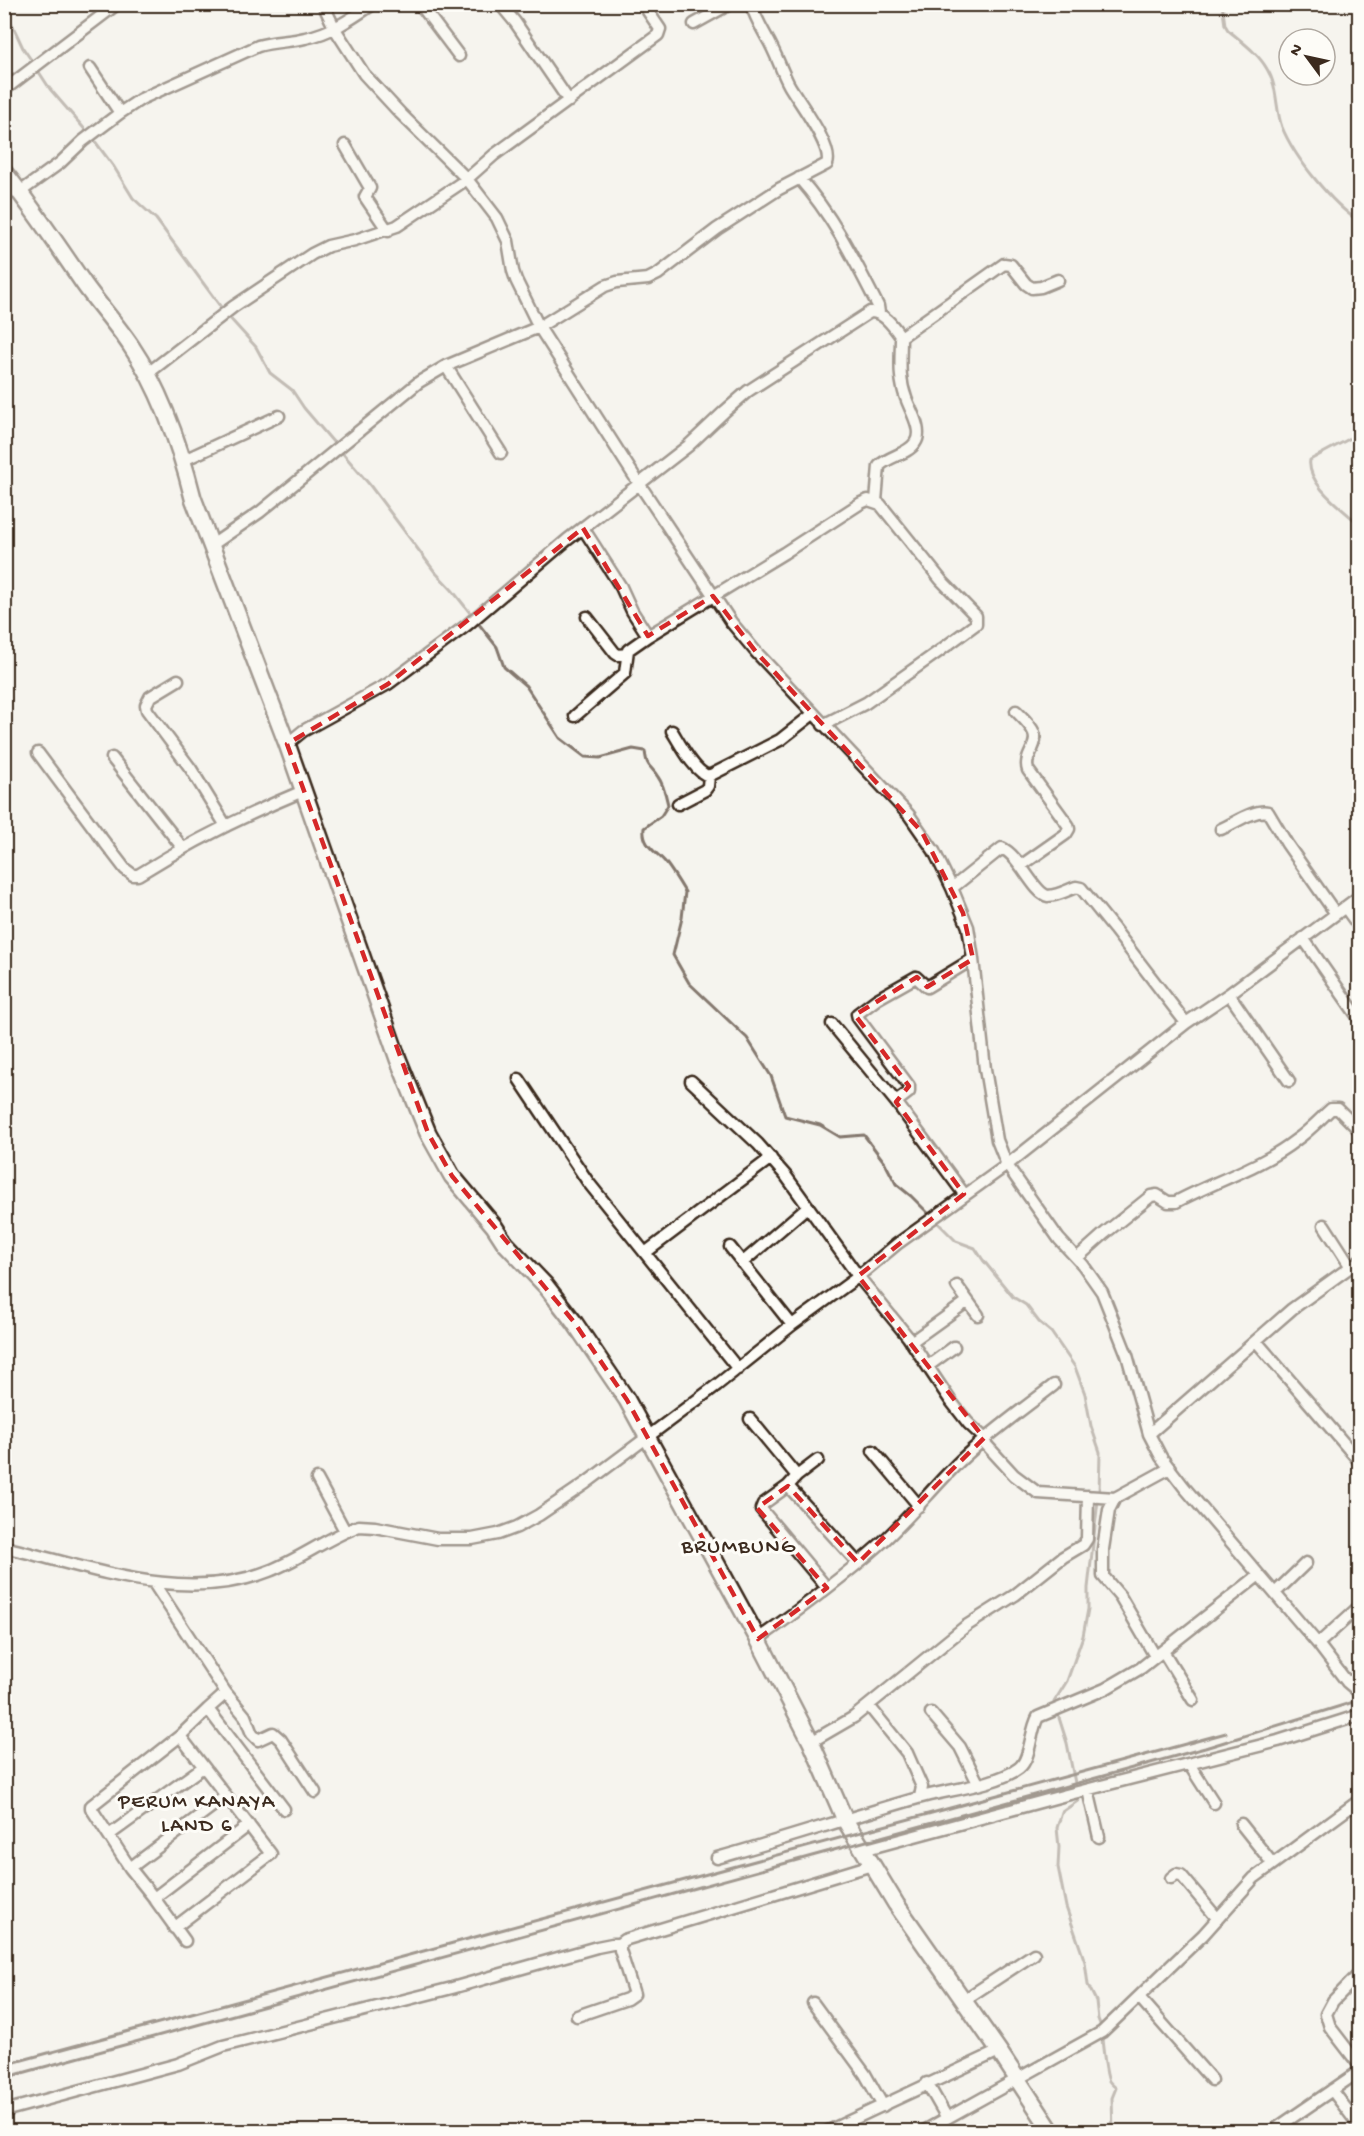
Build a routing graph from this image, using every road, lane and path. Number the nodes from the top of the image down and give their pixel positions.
1 (117, 4) edge
2 (323, 4) edge
3 (373, 4) edge
4 (420, 4) edge
5 (500, 4) edge
6 (643, 4) edge
7 (730, 4) edge
8 (751, 4) edge
9 (694, 24) dead end
10 (335, 29) junction
11 (459, 56) dead end
12 (90, 68) dead end
13 (4, 90) edge
14 (569, 101) junction
15 (120, 112) junction
16 (345, 145) dead end
17 (4, 172) edge
18 (799, 178) junction
19 (467, 179) junction
20 (20, 192) junction
21 (388, 231) junction
22 (1058, 280) dead end
23 (879, 313) junction
24 (539, 327) junction
25 (901, 337) junction
26 (446, 366) junction
27 (147, 374) junction
28 (279, 416) dead end
29 (501, 453) dead end
30 (184, 460) junction
31 (640, 485) junction
32 (876, 501) junction
33 (584, 528) junction
34 (212, 544) junction
35 (713, 596) junction
36 (587, 617) dead end
37 (648, 636) junction
38 (627, 654) junction
39 (178, 680) dead end
40 (1016, 711) dead end
41 (813, 714) junction
42 (575, 716) dead end
43 (823, 724) junction
44 (672, 731) dead end
45 (287, 744) junction
46 (38, 753) dead end
47 (112, 758) dead end
48 (709, 776) junction
49 (303, 791) junction
50 (678, 804) dead end
51 (226, 826) junction
52 (1221, 829) dead end
53 (182, 847) junction
54 (1022, 865) junction
55 (952, 888) junction
56 (1359, 897) edge
57 (1341, 911) junction
58 (1359, 928) edge
59 (1303, 938) junction
60 (973, 959) junction
61 (1229, 994) junction
62 (1359, 1020) edge
63 (1186, 1023) junction
64 (832, 1024) dead end
65 (519, 1079) dead end
66 (691, 1081) dead end
67 (1290, 1081) dead end
68 (896, 1102) junction
69 (1359, 1131) edge
70 (771, 1158) junction
71 (1007, 1165) junction
72 (964, 1194) junction
73 (807, 1207) junction
74 (1324, 1225) dead end
75 (730, 1247) dead end
76 (645, 1253) junction
77 (1077, 1258) junction
78 (742, 1263) junction
79 (1355, 1264) edge
80 (858, 1276) junction
81 (957, 1286) dead end
82 (968, 1301) junction
83 (978, 1316) dead end
84 (792, 1325) junction
85 (1256, 1341) junction
86 (911, 1342) junction
87 (954, 1347) dead end
88 (928, 1366) junction
89 (738, 1370) junction
90 (1054, 1385) dead end
91 (750, 1419) dead end
92 (1149, 1434) junction
93 (646, 1438) junction
94 (983, 1439) junction
95 (873, 1451) dead end
96 (818, 1460) dead end
97 (1359, 1462) edge
98 (1170, 1468) junction
99 (797, 1476) junction
100 (317, 1479) dead end
101 (788, 1486) junction
102 (1088, 1496) junction
103 (1112, 1497) junction
104 (919, 1506) junction
105 (345, 1532) junction
106 (4, 1547) edge
107 (858, 1563) junction
108 (1306, 1563) dead end
109 (1259, 1575) junction
110 (153, 1582) junction
111 (827, 1588) junction
112 (1275, 1593) junction
113 (1359, 1606) edge
114 (758, 1639) junction
115 (1318, 1644) junction
116 (1159, 1654) junction
117 (1359, 1678) edge
118 (1347, 1682) junction
119 (226, 1693) junction
120 (1359, 1693) edge
121 (1193, 1700) dead end
122 (869, 1706) junction
123 (208, 1709) junction
124 (931, 1713) dead end
125 (1359, 1715) edge
126 (180, 1736) junction
127 (811, 1742) junction
128 (1189, 1764) junction
129 (203, 1767) junction
130 (978, 1783) junction
131 (1086, 1790) junction
132 (315, 1792) dead end
133 (226, 1796) junction
134 (920, 1797) junction
135 (1359, 1800) edge
136 (1214, 1803) dead end
137 (284, 1809) dead end
138 (845, 1820) junction
139 (1241, 1824) dead end
140 (249, 1825) junction
141 (110, 1835) junction
142 (1099, 1837) dead end
143 (863, 1850) junction
144 (717, 1858) dead end
145 (1272, 1863) junction
146 (130, 1868) junction
147 (859, 1869) junction
148 (1171, 1878) dead end
149 (154, 1898) junction
150 (1217, 1918) junction
151 (174, 1928) junction
152 (185, 1941) dead end
153 (620, 1944) junction
154 (1034, 1954) dead end
155 (1359, 1973) edge
156 (1139, 1997) junction
157 (964, 2000) junction
158 (813, 2003) dead end
159 (577, 2016) dead end
160 (999, 2051) junction
161 (1359, 2066) edge
162 (1359, 2071) edge
163 (1017, 2079) junction
164 (1212, 2080) dead end
165 (927, 2084) junction
166 (1332, 2090) junction
167 (883, 2106) junction
168 (4, 2111) edge
169 (947, 2118) junction
170 (1359, 2127) edge
171 (826, 2132) edge
172 (922, 2132) edge
173 (1052, 2132) edge
174 (1271, 2132) edge

1 - 13 street
2 - 10 street
3 - 10 street
4 - 11 street
5 - 14 street
6 - 14 street
7 - 9 street
8 - 18 street
10 - 15 street
10 - 19 street
12 - 15 street
14 - 19 street
15 - 20 street
16 - 21 street
17 - 20 street
18 - 23 street
18 - 24 street
19 - 21 street
19 - 24 street
20 - 27 street
21 - 27 street
22 - 25 street
23 - 25 street
23 - 31 street
24 - 26 street
24 - 31 street
25 - 32 street
26 - 29 street
26 - 34 street
27 - 30 street
28 - 30 street
30 - 34 street
31 - 33 street
31 - 35 street
32 - 35 street
32 - 43 street
33 - 37 street
33 - 45 street
34 - 45 street
35 - 37 street
35 - 41 street
36 - 38 street
37 - 38 street
38 - 42 street
39 - 51 street
40 - 54 street
41 - 43 street
41 - 48 street
43 - 55 street
44 - 48 street
45 - 49 street
46 - 53 street
47 - 53 street
48 - 50 street
49 - 51 street
49 - 93 street
51 - 53 street
52 - 57 street
54 - 55 street
54 - 63 street
55 - 60 street
56 - 57 street
57 - 58 street
57 - 59 street
59 - 61 street
59 - 62 street
60 - 68 street
60 - 71 street
61 - 63 street
61 - 67 street
63 - 71 street
64 - 68 street
65 - 76 street
66 - 70 street
68 - 72 street
69 - 77 street
70 - 73 street
70 - 76 street
71 - 72 street
71 - 77 street
72 - 80 street
73 - 78 street
73 - 80 street
74 - 79 street
75 - 78 street
76 - 89 street
77 - 92 street
78 - 84 street
79 - 85 street
80 - 84 street
80 - 86 street
81 - 82 street
82 - 83 street
82 - 86 street
84 - 89 street
85 - 92 street
85 - 97 street
86 - 88 street
87 - 88 street
88 - 94 street
89 - 93 street
90 - 94 street
91 - 99 street
92 - 98 street
93 - 105 street
93 - 114 street
94 - 102 street
94 - 104 street
95 - 104 street
96 - 99 street
98 - 103 street
98 - 109 street
99 - 101 street
100 - 105 street
101 - 107 street
101 - 111 street
102 - 103 street
102 - 122 street
103 - 116 street
104 - 107 street
105 - 110 street
106 - 110 street
107 - 111 street
108 - 112 street
109 - 112 street
109 - 116 street
110 - 119 street
111 - 114 street
112 - 115 street
113 - 115 street
114 - 127 street
115 - 118 street
116 - 121 street
116 - 130 street
117 - 118 street
118 - 120 street
119 - 123 street
119 - 132 street
122 - 127 street
122 - 134 street
123 - 126 street
123 - 137 street
124 - 130 street
125 - 128 street
126 - 129 street
126 - 141 street
127 - 138 street
128 - 131 street
128 - 136 street
129 - 133 street
129 - 141 street
130 - 134 street
131 - 142 street
131 - 143 street
133 - 140 street
133 - 146 street
134 - 138 street
135 - 145 street
138 - 143 street
138 - 144 street
139 - 145 street
140 - 149 street
140 - 151 street
141 - 146 street
143 - 147 street
145 - 150 street
146 - 149 street
147 - 153 street
147 - 157 street
148 - 150 street
149 - 151 street
150 - 156 street
151 - 152 street
153 - 159 street
153 - 168 street
154 - 157 street
155 - 161 street
156 - 163 street
156 - 164 street
157 - 160 street
158 - 167 street
160 - 163 street
160 - 165 street
162 - 166 street
163 - 169 street
163 - 173 street
165 - 167 street
165 - 169 street
166 - 170 street
166 - 174 street
167 - 171 street
169 - 172 street

